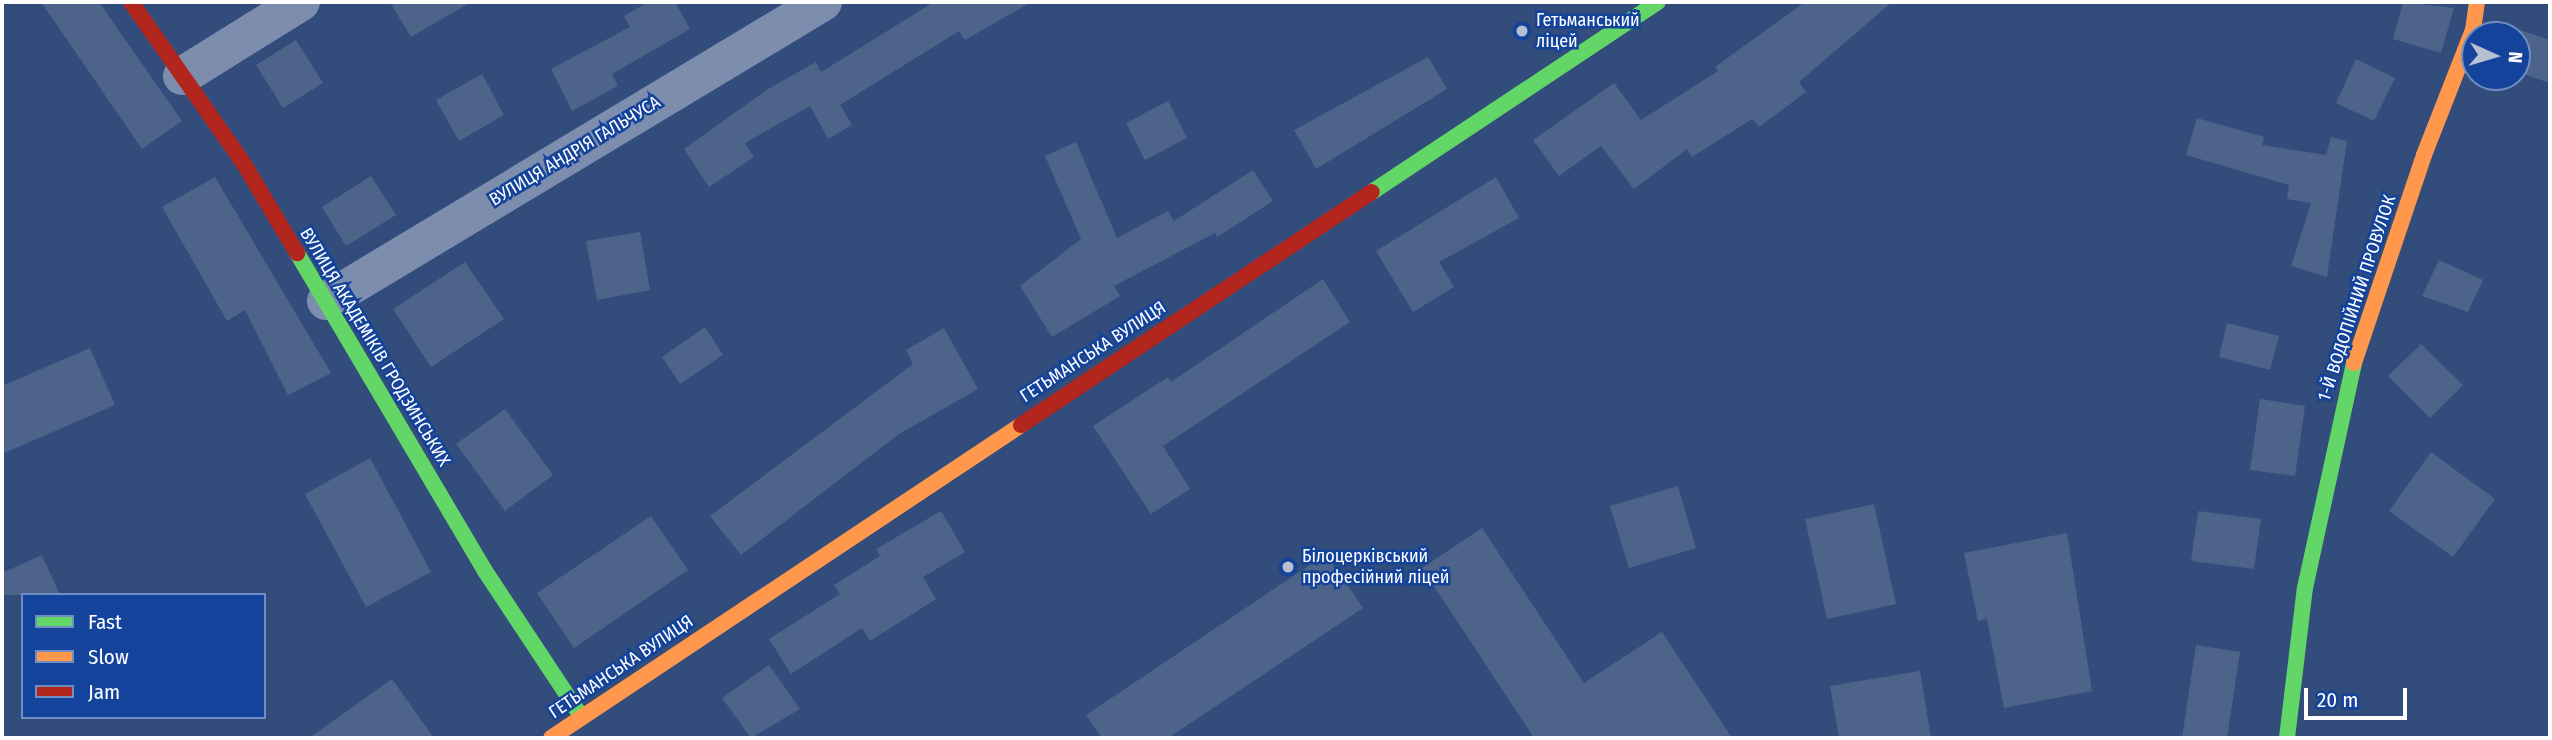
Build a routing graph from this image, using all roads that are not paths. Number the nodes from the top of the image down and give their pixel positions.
1 (131, 2) edge
2 (301, 2) edge
3 (823, 2) edge
4 (1658, 2) edge
5 (2477, 2) edge
6 (183, 76) junction
7 (326, 301) junction
8 (581, 716) junction
9 (551, 738) edge
10 (2287, 738) edge

1 - 6 street, ВУЛИЦЯ АКАДЕМІКІВ ГРОДЗИНСЬКИХ
2 - 6 street
3 - 7 street, ВУЛИЦЯ АНДРІЯ ГАЛЬЧУСА
4 - 8 street, ГЕТЬМАНСЬКА ВУЛИЦЯ
5 - 10 street, 1-Й ВОДОПІЙНИЙ ПРОВУЛОК
6 - 7 street, ВУЛИЦЯ АКАДЕМІКІВ ГРОДЗИНСЬКИХ
7 - 8 street, ВУЛИЦЯ АКАДЕМІКІВ ГРОДЗИНСЬКИХ
8 - 9 street, ГЕТЬМАНСЬКА ВУЛИЦЯ

